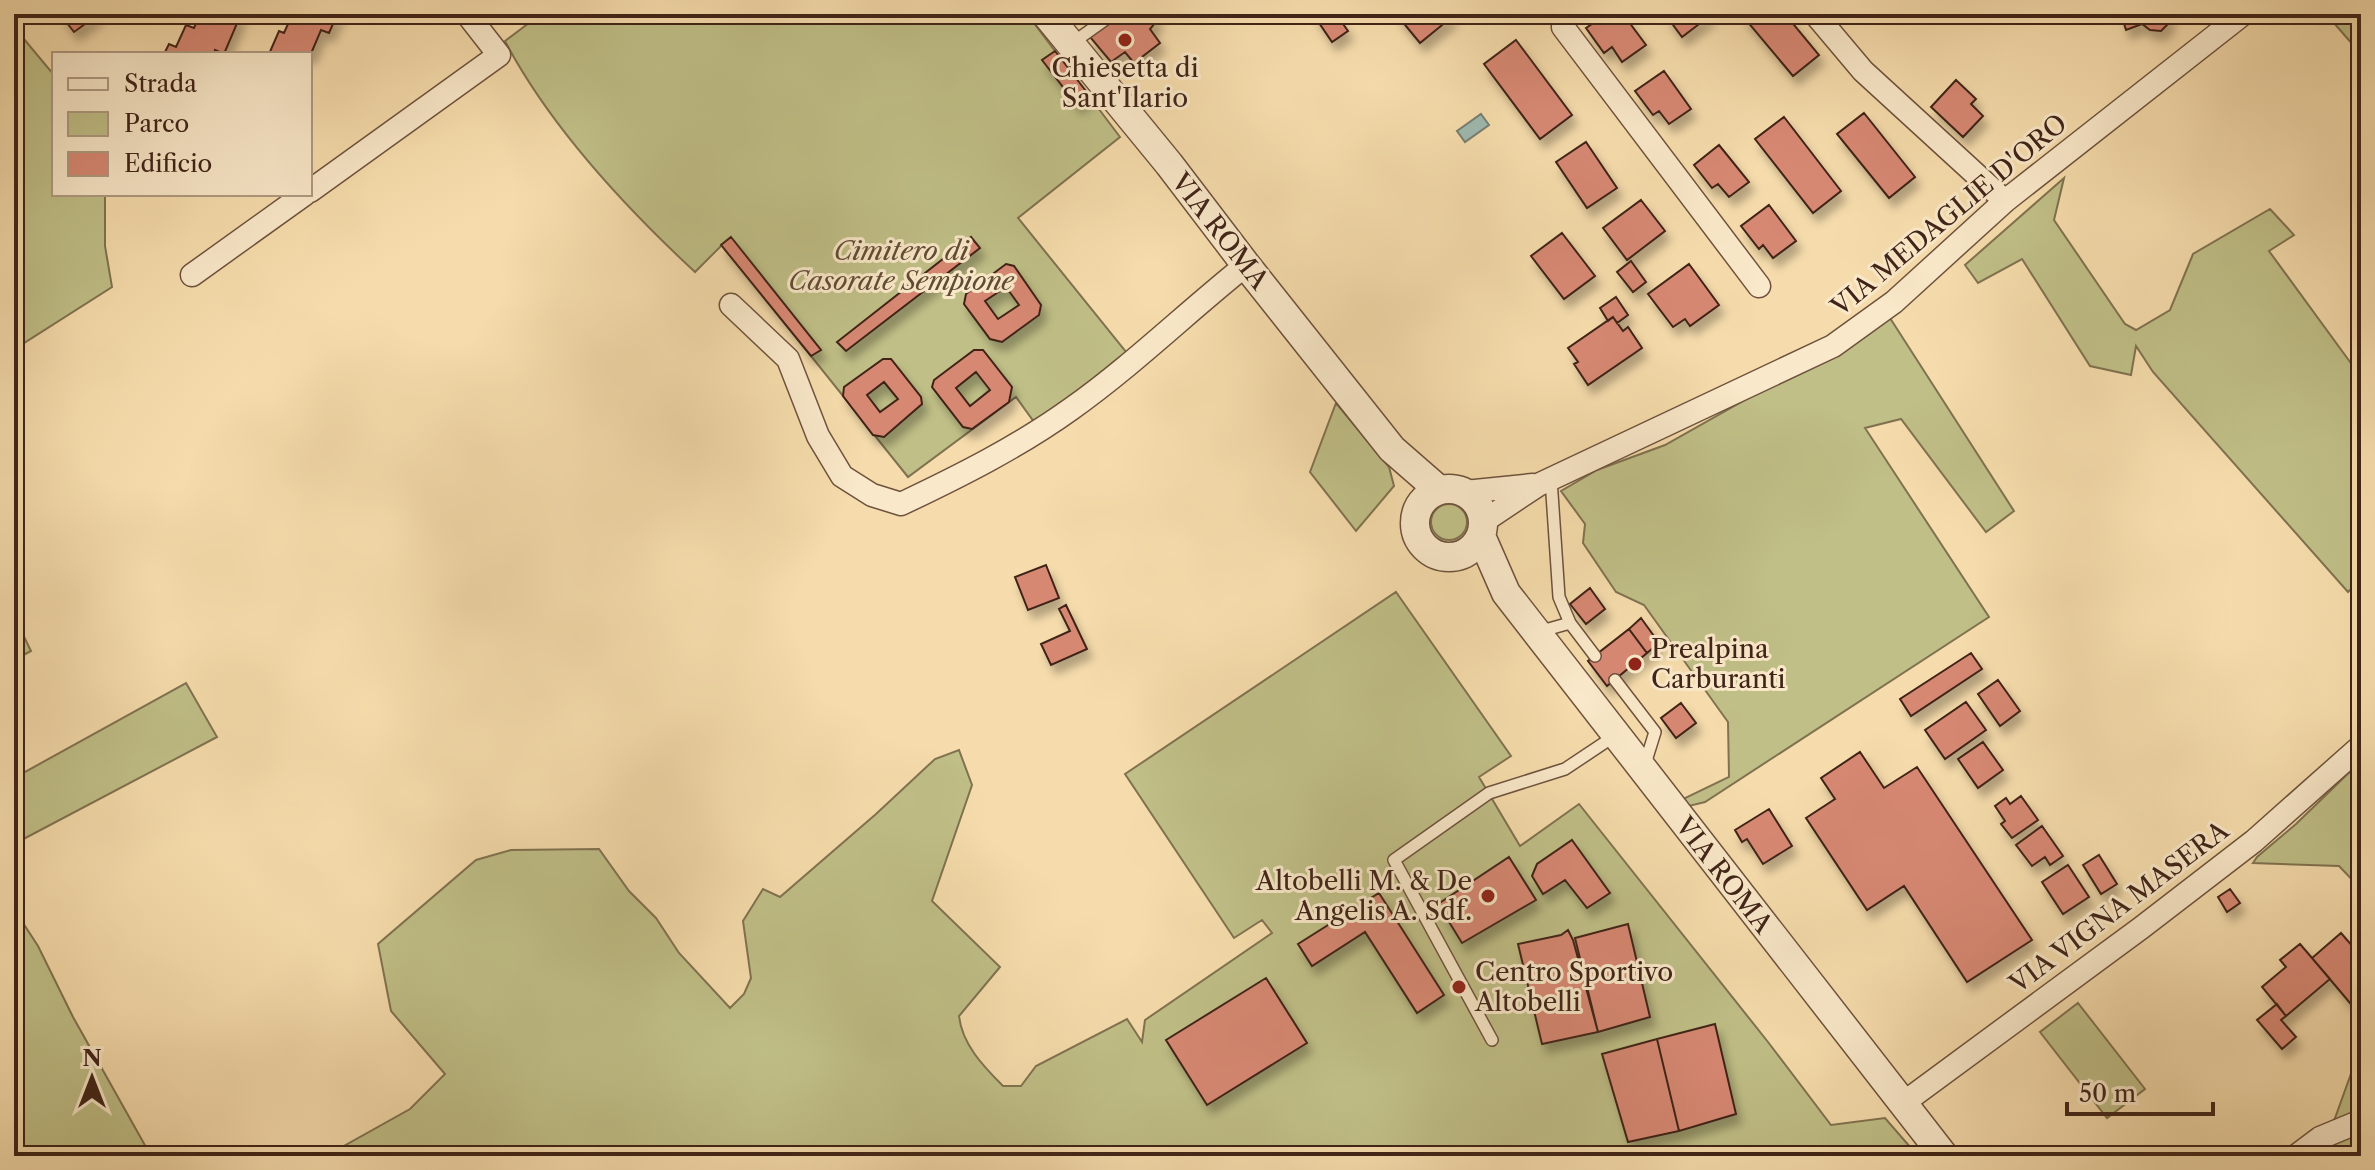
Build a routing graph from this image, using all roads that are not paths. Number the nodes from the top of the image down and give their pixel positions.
1 (467, 14) edge
2 (1046, 14) edge
3 (1113, 14) edge
4 (1568, 14) edge
5 (1815, 14) edge
6 (2243, 14) edge
7 (1071, 45) junction
8 (312, 189) edge
9 (302, 196) edge
10 (2005, 201) junction
11 (1246, 265) junction
12 (192, 275) dead end
13 (1759, 286) dead end
14 (731, 305) dead end
15 (1392, 449) junction
16 (1544, 482) junction
17 (1452, 491) junction
18 (1416, 512) junction
19 (1482, 529) junction
20 (1444, 557) junction
21 (1506, 593) junction
22 (1570, 623) junction
23 (1538, 632) junction
24 (1595, 656) dead end
25 (1615, 680) dead end
26 (1617, 735) junction
27 (2361, 746) edge
28 (1643, 769) junction
29 (1492, 1040) dead end
30 (1902, 1104) junction
31 (2361, 1121) edge
32 (1944, 1156) edge
33 (2296, 1156) edge

1 - 8 street
2 - 7 street, VIA ROMA
3 - 7 lane
4 - 13 street
5 - 10 street
6 - 10 street, VIA MEDAGLIE D'ORO
7 - 11 street, VIA ROMA
9 - 12 street
10 - 16 street, VIA MEDAGLIE D'ORO
11 - 14 street
11 - 15 street, VIA ROMA
15 - 17 street, VIA ROMA
15 - 18 street, VIA ROMA
16 - 17 street, VIA MEDAGLIE D'ORO
16 - 19 street, VIA MEDAGLIE D'ORO
16 - 22 lane
17 - 18 street
17 - 19 street, VIA ROMA
18 - 20 street, VIA ROMA
19 - 20 street
19 - 21 street, VIA ROMA
20 - 21 street, VIA ROMA
21 - 23 street, VIA ROMA
22 - 23 lane
22 - 24 lane
23 - 26 street, VIA ROMA
25 - 28 lane
26 - 28 street, VIA ROMA
26 - 29 lane
27 - 30 street, VIA VIGNA MASERA
28 - 30 street, VIA ROMA
30 - 32 street, VIA ROMA
31 - 33 street

